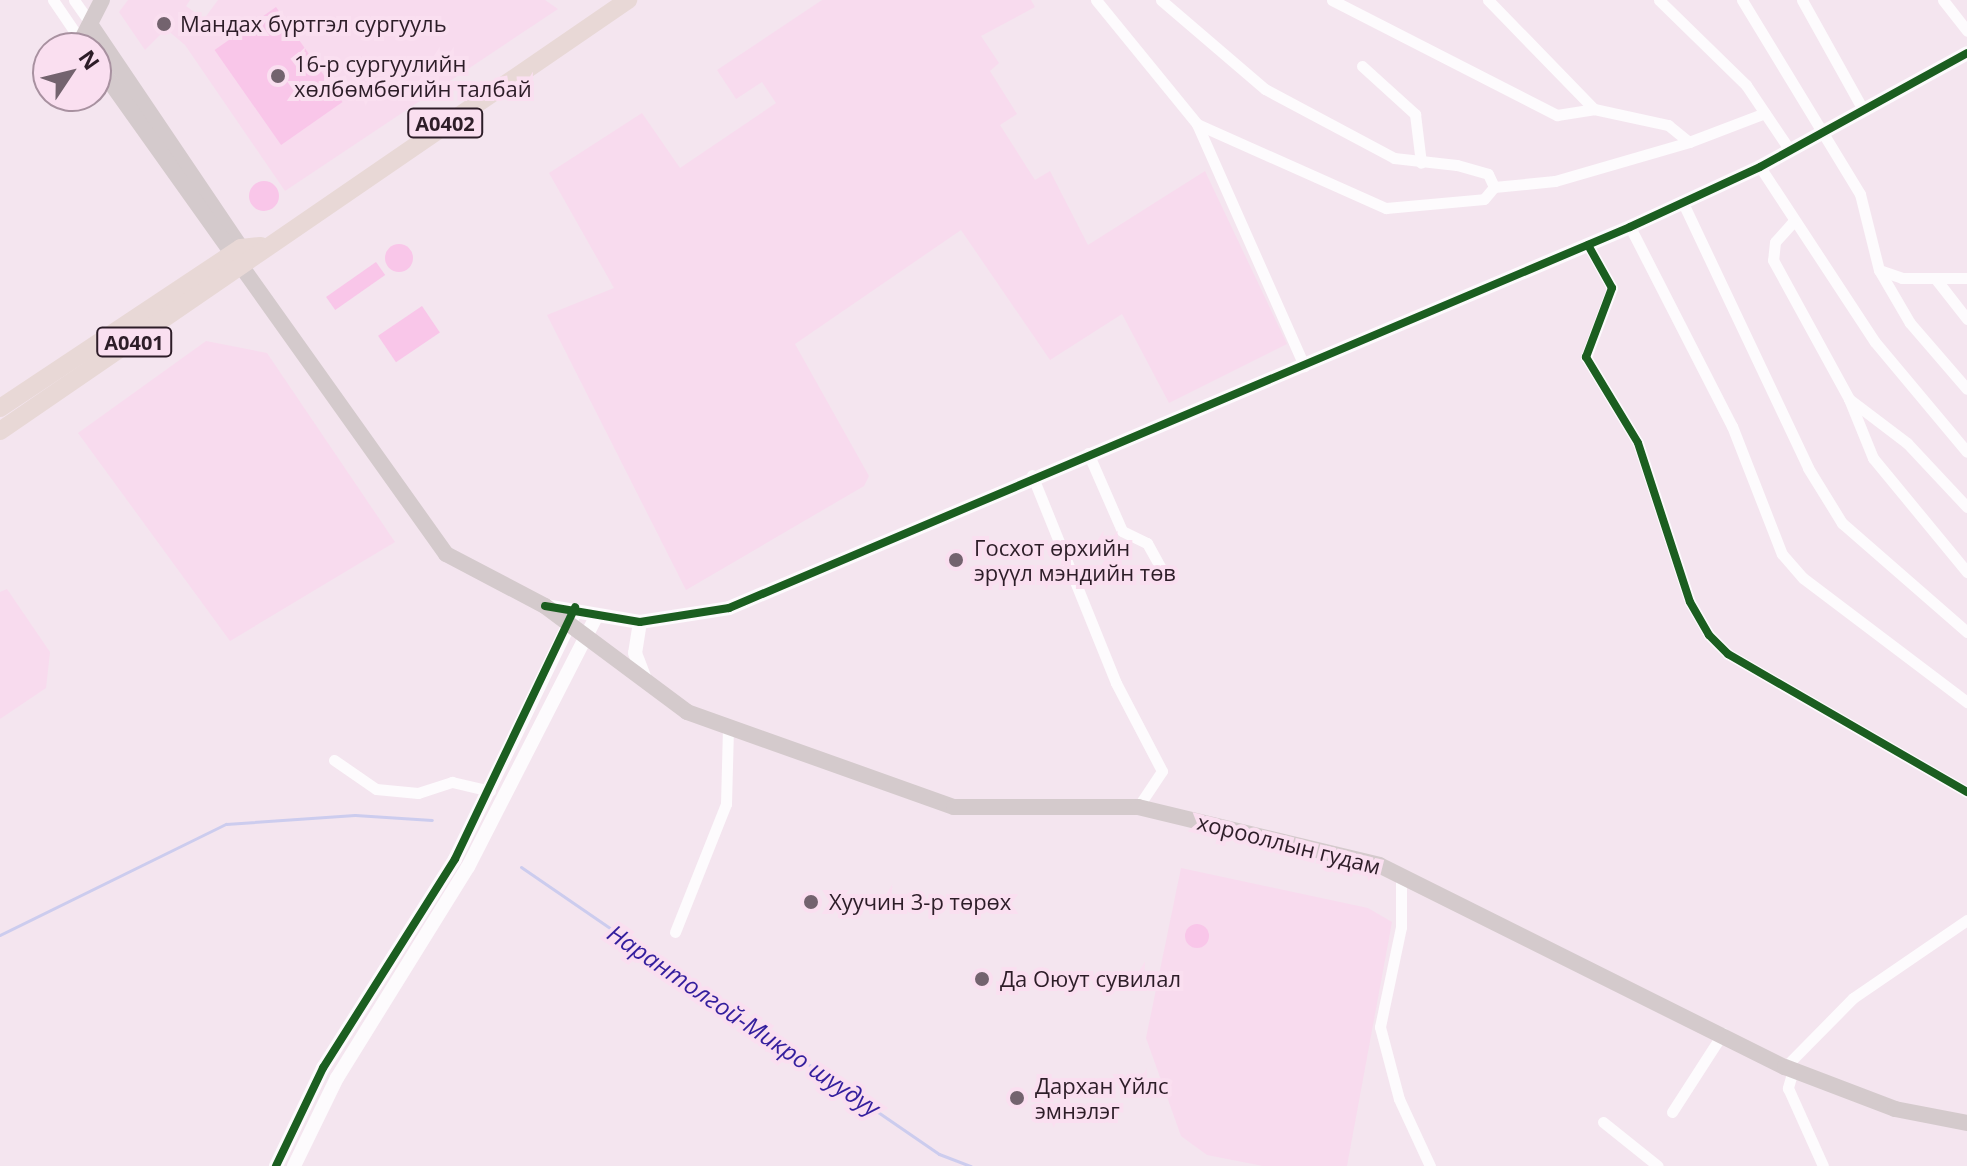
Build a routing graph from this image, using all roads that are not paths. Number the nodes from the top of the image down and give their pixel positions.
1 (53, 0) edge
2 (74, 0) edge
3 (102, 0) edge
4 (628, 0) edge
5 (1096, 0) edge
6 (1161, 0) edge
7 (1332, 0) edge
8 (1488, 0) edge
9 (1659, 0) edge
10 (1742, 0) edge
11 (1802, 0) edge
12 (1943, 0) edge
13 (92, 27) junction
14 (1967, 31) edge
15 (75, 32) edge
16 (90, 32) edge
17 (1967, 53) edge
18 (1362, 66) dead end
19 (112, 84) edge
20 (1861, 106) junction
21 (1594, 109) junction
22 (1765, 113) junction
23 (1197, 124) junction
24 (1822, 126) junction
25 (1689, 142) junction
26 (1789, 149) junction
27 (1421, 163) junction
28 (1760, 167) junction
29 (1494, 187) junction
30 (1683, 203) junction
31 (1792, 223) junction
32 (1630, 227) junction
33 (1588, 245) junction
34 (261, 246) joint
35 (241, 259) junction
36 (1879, 270) junction
37 (1935, 278) junction
38 (1967, 278) edge
39 (1967, 319) edge
40 (1304, 366) junction
41 (1967, 389) edge
42 (1849, 399) junction
43 (0, 408) edge
44 (0, 431) edge
45 (1967, 452) edge
46 (1088, 453) junction
47 (1032, 475) junction
48 (1967, 507) edge
49 (1162, 570) dead end
50 (1967, 572) edge
51 (545, 606) junction
52 (575, 607) junction
53 (597, 615) junction
54 (640, 622) junction
55 (569, 627) junction
56 (1967, 632) edge
57 (588, 636) junction
58 (646, 683) junction
59 (1967, 702) edge
60 (728, 730) junction
61 (334, 760) dead end
62 (490, 791) junction
63 (1967, 792) edge
64 (1138, 807) junction
65 (1401, 875) junction
66 (1967, 920) edge
67 (675, 932) dead end
68 (1723, 1033) junction
69 (1789, 1068) junction
70 (1672, 1112) dead end
71 (1603, 1122) dead end
72 (1967, 1123) edge
73 (276, 1166) edge
74 (294, 1166) edge
75 (1430, 1166) edge
76 (1658, 1166) edge
77 (1823, 1166) edge

1 - 15 street
2 - 13 street
3 - 13 main road
4 - 34 highway, A0402
5 - 23 street
6 - 27 street
7 - 21 street
8 - 21 street
9 - 22 street
10 - 24 street
11 - 20 street
12 - 14 street
13 - 16 main road
13 - 35 main road
17 - 20 street
18 - 27 street
19 - 35 main road
20 - 24 street
21 - 25 street
22 - 25 street
22 - 26 street
23 - 29 street
23 - 40 street
24 - 26 street
24 - 36 street
25 - 29 street
26 - 28 street
27 - 29 street
28 - 30 street
28 - 31 street
30 - 32 street
30 - 56 street
31 - 42 street
31 - 45 street
32 - 33 street
32 - 59 street
33 - 40 street
33 - 63 street
34 - 35 highway, A0401
35 - 43 highway, A0401
35 - 44 highway, A0401
35 - 51 main road, хорооллын гудам
36 - 37 street
36 - 41 street
37 - 38 street
37 - 39 street
40 - 46 street
42 - 48 street
42 - 50 street
46 - 47 street
46 - 49 street
47 - 54 street
47 - 64 street
51 - 52 street
51 - 55 main road, хорооллын гудам
52 - 53 street
52 - 55 street
53 - 54 street
53 - 57 street
54 - 58 street
55 - 57 main road, хорооллын гудам
55 - 62 street
57 - 58 main road, хорооллын гудам
57 - 74 street
58 - 60 main road, хорооллын гудам
60 - 64 main road, хорооллын гудам
60 - 67 street
61 - 62 street
62 - 73 street
64 - 65 main road, хорооллын гудам
65 - 68 main road, хорооллын гудам
65 - 75 street
66 - 69 street
68 - 69 main road, хорооллын гудам
68 - 70 street
69 - 72 main road, хорооллын гудам
69 - 77 street
71 - 76 street

